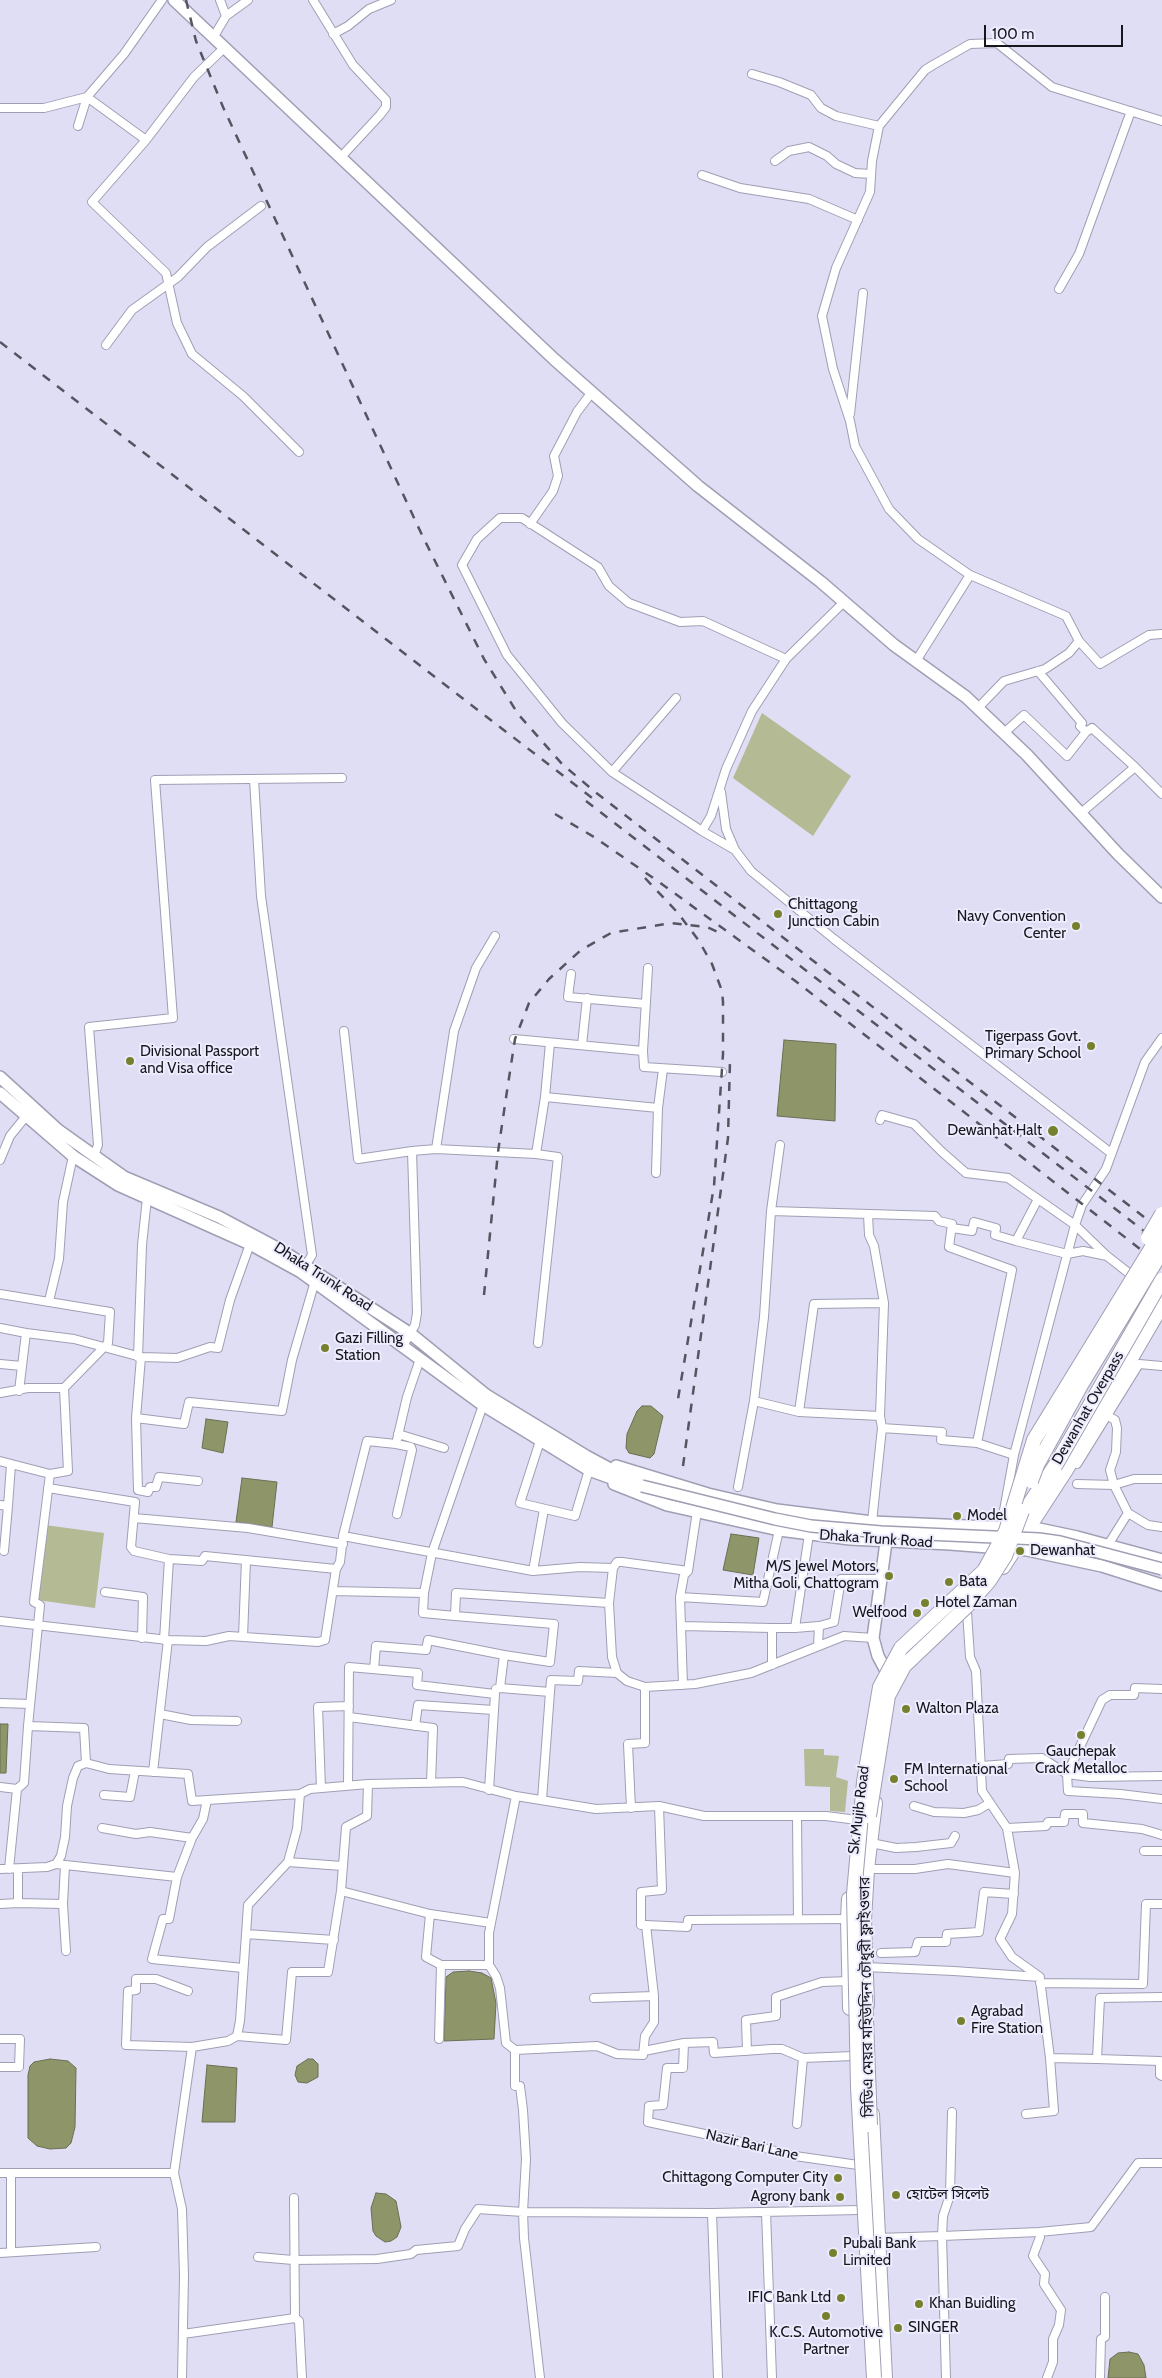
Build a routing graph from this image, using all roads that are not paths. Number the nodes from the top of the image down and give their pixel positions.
1 (162, 0) edge
2 (174, 0) edge
3 (220, 0) edge
4 (248, 0) edge
5 (313, 0) edge
6 (391, 0) edge
7 (226, 16) junction
8 (333, 34) junction
9 (213, 38) junction
10 (224, 48) junction
11 (752, 74) dead end
12 (87, 97) junction
13 (0, 108) edge
14 (1131, 111) junction
15 (1162, 122) edge
16 (78, 126) dead end
17 (879, 126) junction
18 (146, 140) junction
19 (342, 157) junction
20 (775, 161) dead end
21 (871, 174) junction
22 (702, 175) dead end
23 (261, 206) dead end
24 (858, 220) junction
25 (169, 284) junction
26 (1059, 289) dead end
27 (863, 293) dead end
28 (106, 345) dead end
29 (592, 392) junction
30 (850, 421) junction
31 (299, 452) dead end
32 (530, 524) junction
33 (970, 575) junction
34 (844, 602) junction
35 (1162, 634) edge
36 (1079, 641) junction
37 (786, 659) junction
38 (916, 661) junction
39 (1038, 671) junction
40 (676, 698) dead end
41 (978, 708) junction
42 (1086, 732) junction
43 (1004, 733) junction
44 (1135, 767) junction
45 (612, 772) junction
46 (342, 778) dead end
47 (254, 779) junction
48 (720, 788) junction
49 (1162, 794) edge
50 (1081, 813) junction
51 (702, 831) junction
52 (734, 850) junction
53 (1162, 897) edge
54 (495, 936) dead end
55 (648, 968) dead end
56 (570, 974) dead end
57 (587, 998) junction
58 (646, 1004) junction
59 (344, 1031) dead end
60 (1162, 1038) edge
61 (514, 1039) dead end
62 (550, 1043) junction
63 (582, 1046) junction
64 (643, 1051) junction
65 (663, 1069) junction
66 (722, 1072) dead end
67 (0, 1077) edge
68 (0, 1093) edge
69 (545, 1098) junction
70 (658, 1108) junction
71 (27, 1116) junction
72 (880, 1120) dead end
73 (780, 1144) dead end
74 (412, 1150) junction
75 (436, 1150) junction
76 (1111, 1153) junction
77 (536, 1154) junction
78 (73, 1156) junction
79 (94, 1156) junction
80 (0, 1160) edge
81 (656, 1173) dead end
82 (147, 1198) junction
83 (1038, 1200) junction
84 (771, 1210) junction
85 (868, 1214) junction
86 (1162, 1214) edge
87 (1075, 1224) junction
88 (952, 1228) junction
89 (1162, 1231) edge
90 (1016, 1241) junction
91 (250, 1244) junction
92 (1162, 1252) edge
93 (1067, 1254) junction
94 (1106, 1256) junction
95 (304, 1268) junction
96 (1162, 1280) edge
97 (316, 1281) junction
98 (0, 1294) edge
99 (1122, 1296) junction
100 (1162, 1299) edge
101 (49, 1301) junction
102 (884, 1303) junction
103 (1162, 1305) edge
104 (0, 1328) edge
105 (26, 1333) junction
106 (411, 1334) junction
107 (538, 1343) dead end
108 (403, 1346) junction
109 (104, 1348) junction
110 (140, 1357) junction
111 (420, 1359) junction
112 (0, 1364) edge
113 (22, 1366) junction
114 (1162, 1366) edge
115 (64, 1388) junction
116 (19, 1391) junction
117 (0, 1393) edge
118 (754, 1401) junction
119 (483, 1405) junction
120 (800, 1412) junction
121 (880, 1416) junction
122 (1108, 1416) junction
123 (136, 1418) junction
124 (882, 1428) junction
125 (398, 1434) junction
126 (540, 1441) junction
127 (977, 1443) junction
128 (396, 1444) junction
129 (444, 1448) dead end
130 (1014, 1455) junction
131 (586, 1456) junction
132 (0, 1461) edge
133 (11, 1465) junction
134 (1060, 1468) junction
135 (592, 1471) junction
136 (50, 1474) junction
137 (1162, 1479) edge
138 (198, 1481) dead end
139 (1077, 1484) dead end
140 (1114, 1485) junction
141 (642, 1486) junction
142 (738, 1487) dead end
143 (48, 1488) junction
144 (4, 1506) edge
145 (544, 1509) junction
146 (697, 1512) junction
147 (1128, 1513) junction
148 (397, 1514) dead end
149 (134, 1518) junction
150 (872, 1522) junction
151 (1162, 1527) edge
152 (1019, 1529) junction
153 (779, 1530) junction
154 (809, 1534) junction
155 (343, 1540) junction
156 (886, 1542) junction
157 (1108, 1545) junction
158 (1000, 1548) junction
159 (1016, 1549) junction
160 (4, 1551) dead end
161 (432, 1552) junction
162 (169, 1559) junction
163 (246, 1560) junction
164 (1162, 1560) edge
165 (613, 1568) junction
166 (336, 1569) junction
167 (1162, 1570) edge
168 (688, 1571) junction
169 (533, 1572) junction
170 (880, 1579) junction
171 (1162, 1585) edge
172 (333, 1591) junction
173 (105, 1592) dead end
174 (424, 1593) junction
175 (680, 1597) junction
176 (610, 1603) junction
177 (967, 1612) junction
178 (455, 1616) junction
179 (0, 1621) edge
180 (38, 1624) junction
181 (681, 1626) junction
182 (819, 1626) junction
183 (772, 1628) junction
184 (795, 1628) junction
185 (243, 1636) junction
186 (142, 1638) junction
187 (874, 1638) junction
188 (166, 1640) junction
189 (818, 1646) junction
190 (504, 1655) junction
191 (772, 1665) junction
192 (374, 1669) junction
193 (617, 1672) junction
194 (883, 1673) junction
195 (683, 1685) junction
196 (897, 1686) junction
197 (645, 1687) junction
198 (1162, 1689) edge
199 (498, 1691) junction
200 (550, 1692) junction
201 (0, 1702) edge
202 (30, 1704) junction
203 (349, 1706) junction
204 (494, 1710) junction
205 (160, 1714) junction
206 (349, 1717) junction
207 (237, 1721) dead end
208 (28, 1726) junction
209 (415, 1726) junction
210 (86, 1763) junction
211 (981, 1766) junction
212 (135, 1771) junction
213 (153, 1772) junction
214 (1067, 1774) junction
215 (1162, 1776) edge
216 (431, 1783) junction
217 (368, 1784) junction
218 (348, 1785) junction
219 (0, 1787) edge
220 (321, 1788) junction
221 (17, 1789) junction
222 (489, 1790) junction
223 (300, 1794) junction
224 (104, 1795) dead end
225 (516, 1796) junction
226 (1162, 1799) edge
227 (207, 1800) junction
228 (542, 1800) junction
229 (990, 1803) junction
230 (658, 1806) junction
231 (914, 1806) dead end
232 (631, 1808) junction
233 (797, 1816) junction
234 (857, 1820) junction
235 (102, 1828) dead end
236 (1007, 1828) junction
237 (1162, 1835) edge
238 (955, 1836) dead end
239 (192, 1838) junction
240 (871, 1843) junction
241 (1144, 1851) dead end
242 (1162, 1851) edge
243 (288, 1862) junction
244 (56, 1864) junction
245 (65, 1865) junction
246 (342, 1866) junction
247 (0, 1869) edge
248 (14, 1869) junction
249 (867, 1869) junction
250 (1015, 1873) junction
251 (177, 1877) junction
252 (341, 1891) junction
253 (1014, 1894) junction
254 (18, 1903) junction
255 (0, 1904) edge
256 (63, 1904) junction
257 (1162, 1904) edge
258 (430, 1914) junction
259 (798, 1919) junction
260 (848, 1919) junction
261 (491, 1923) junction
262 (646, 1925) junction
263 (246, 1934) junction
264 (334, 1940) junction
265 (66, 1951) dead end
266 (881, 1953) dead end
267 (440, 1965) junction
268 (489, 1965) junction
269 (865, 1967) junction
270 (243, 1968) junction
271 (1040, 1980) junction
272 (849, 1981) junction
273 (188, 1991) dead end
274 (654, 1996) junction
275 (1162, 1996) edge
276 (594, 1998) dead end
277 (237, 2036) junction
278 (0, 2038) edge
279 (439, 2039) dead end
280 (684, 2043) junction
281 (192, 2047) junction
282 (515, 2050) junction
283 (644, 2050) junction
284 (746, 2051) junction
285 (853, 2056) junction
286 (803, 2058) junction
287 (1050, 2058) junction
288 (1097, 2059) junction
289 (0, 2067) edge
290 (1162, 2076) edge
291 (952, 2112) dead end
292 (1026, 2114) dead end
293 (797, 2124) dead end
294 (1162, 2163) edge
295 (858, 2165) junction
296 (0, 2173) edge
297 (11, 2173) junction
298 (174, 2173) junction
299 (294, 2198) dead end
300 (860, 2210) junction
301 (523, 2212) junction
302 (766, 2212) junction
303 (712, 2213) junction
304 (1039, 2232) junction
305 (942, 2236) junction
306 (877, 2238) junction
307 (96, 2247) dead end
308 (11, 2252) junction
309 (0, 2253) edge
310 (258, 2257) dead end
311 (293, 2260) junction
312 (1105, 2297) dead end
313 (295, 2318) junction
314 (183, 2334) junction
315 (182, 2378) edge
316 (302, 2378) edge
317 (540, 2378) edge
318 (718, 2378) edge
319 (772, 2378) edge
320 (872, 2378) edge
321 (884, 2378) edge
322 (946, 2378) edge
323 (1047, 2378) edge
324 (1100, 2378) edge

1 - 12 street
2 - 9 main road
3 - 7 street
4 - 7 street
5 - 8 street
6 - 8 street
7 - 9 street
8 - 19 street
9 - 10 main road
10 - 18 street
10 - 19 main road
11 - 17 street
12 - 13 street
12 - 16 street
12 - 18 street
14 - 15 street
14 - 17 street
14 - 26 street
17 - 21 street
18 - 25 street
19 - 29 main road
20 - 21 street
21 - 24 street
22 - 24 street
23 - 25 street
24 - 30 street
25 - 28 street
25 - 31 street
27 - 30 street
29 - 32 street
29 - 34 main road
30 - 33 street
32 - 37 street
32 - 45 street
33 - 36 street
33 - 38 street
34 - 37 street
34 - 38 main road
35 - 36 street
36 - 39 street
37 - 48 street
38 - 41 main road
39 - 41 street
39 - 42 street
40 - 45 street
41 - 43 main road
42 - 43 street
42 - 44 street
43 - 50 main road
44 - 49 street
44 - 50 street
45 - 51 street
46 - 47 street
47 - 79 street
47 - 95 street
48 - 51 street
48 - 52 street
50 - 53 main road
51 - 52 street
52 - 76 street
54 - 75 street
55 - 58 street
56 - 57 street
57 - 58 street
57 - 63 street
58 - 64 street
59 - 74 street
60 - 76 street
61 - 62 street
62 - 63 street
62 - 69 street
63 - 64 street
64 - 65 street
65 - 66 street
65 - 70 street
67 - 79 main road, Dhaka Trunk Road
68 - 71 main road, Dhaka Trunk Road
69 - 70 street
69 - 77 street
70 - 81 street
71 - 78 main road, Dhaka Trunk Road
71 - 80 street
72 - 83 street
73 - 84 street
74 - 75 street
74 - 106 street
75 - 77 street
76 - 87 street
77 - 107 street
78 - 82 main road, Dhaka Trunk Road
78 - 101 street
79 - 95 main road, Dhaka Trunk Road
82 - 91 main road, Dhaka Trunk Road
82 - 110 street
83 - 87 street
83 - 90 street
84 - 85 street
84 - 118 street
85 - 88 street
85 - 102 street
86 - 99 highway, bridge
87 - 93 street
87 - 94 street
88 - 90 street
88 - 127 street
89 - 99 highway, bridge
90 - 93 street
91 - 95 main road, Dhaka Trunk Road
91 - 110 street
92 - 321 highway, সিডিএ মেয়র মহিউদ্দিন চৌধুরী ফ্লাইওভার, bridge
93 - 94 street
93 - 130 street
94 - 100 street
95 - 97 main road, Dhaka Trunk Road
95 - 106 main road, Dhaka Trunk Road
96 - 134 highway, Dewanhat Overpass, bridge
97 - 108 main road, Dhaka Trunk Road
97 - 123 street
98 - 101 street
99 - 320 highway, bridge
101 - 109 street
102 - 120 street
102 - 121 street
103 - 134 highway, Dewanhat Overpass
104 - 105 street
105 - 109 street
105 - 113 street
106 - 108 street
106 - 131 main road, Dhaka Trunk Road
108 - 111 main road, Dhaka Trunk Road
109 - 110 street
109 - 115 street
110 - 123 street
111 - 119 main road, Dhaka Trunk Road
111 - 125 street
112 - 113 street
113 - 116 street
114 - 122 street
115 - 116 street
115 - 136 street
116 - 117 street
118 - 120 street
118 - 142 street
119 - 126 main road, Dhaka Trunk Road
119 - 161 street
120 - 121 street
121 - 124 street
122 - 140 street
122 - 152 street
123 - 138 street
124 - 127 street
124 - 150 street
125 - 128 street
125 - 129 street
126 - 135 main road, Dhaka Trunk Road
126 - 145 street
127 - 130 street
128 - 148 street
128 - 155 street
130 - 152 street
131 - 141 main road, Dhaka Trunk Road
131 - 150 main road
132 - 133 street
133 - 136 street
133 - 144 street
134 - 152 highway, Dewanhat Overpass
135 - 141 main road, Dhaka Trunk Road
135 - 145 street
135 - 146 main road, Dhaka Trunk Road
136 - 143 street
137 - 140 street
139 - 140 street
140 - 147 street
141 - 167 main road, Dhaka Trunk Road, bridge
143 - 149 street
143 - 180 street
144 - 160 street
145 - 169 street
146 - 153 main road, Dhaka Trunk Road
146 - 168 street
147 - 151 street
147 - 157 street
149 - 155 street
149 - 162 street
150 - 152 main road
152 - 157 main road
152 - 158 highway, Sk.Mujib Road
152 - 159 highway, Sk.Mujib Road
153 - 154 main road, Dhaka Trunk Road
153 - 175 street
154 - 156 main road, Dhaka Trunk Road
154 - 184 street
155 - 161 street
155 - 166 street
156 - 158 main road, Dhaka Trunk Road
156 - 170 main road
157 - 164 main road
158 - 159 main road, Dhaka Trunk Road
158 - 194 highway, Sk.Mujib Road
159 - 171 main road, Dhaka Trunk Road
159 - 177 highway, Sk.Mujib Road
161 - 169 street
161 - 174 street
162 - 163 street
162 - 188 street
163 - 166 street
163 - 185 street
165 - 168 street
165 - 169 street
165 - 176 street
166 - 172 street
168 - 175 street
170 - 182 street
170 - 187 main road
172 - 174 street
172 - 185 street
173 - 186 street
174 - 178 street
175 - 181 street
176 - 178 street
176 - 193 street
177 - 196 highway, Sk.Mujib Road
177 - 211 street
178 - 190 street
179 - 180 street
180 - 186 street
180 - 202 street
181 - 183 street
181 - 195 street
182 - 184 street
182 - 189 street
183 - 184 street
183 - 191 street
185 - 188 street
186 - 188 street
187 - 189 street
187 - 194 main road
188 - 205 street
189 - 191 street
190 - 192 street
190 - 199 street
191 - 195 street
192 - 199 street
192 - 203 street
193 - 197 street
193 - 200 street
194 - 196 highway
194 - 234 highway, Sk.Mujib Road
195 - 197 street
196 - 240 highway, Sk.Mujib Road
197 - 232 street
198 - 214 street
199 - 200 street
199 - 204 street
200 - 228 street
201 - 202 street
202 - 208 street
203 - 206 street
203 - 220 street
204 - 209 street
204 - 222 street
205 - 207 street
205 - 213 street
206 - 209 street
206 - 218 street
208 - 210 street
208 - 221 street
209 - 216 street
210 - 212 street
210 - 244 street
211 - 214 street
211 - 229 street
212 - 213 street
212 - 224 street
213 - 227 street
214 - 215 street
214 - 226 street
216 - 217 street
216 - 222 street
217 - 218 street
217 - 246 street
218 - 220 street
219 - 221 street
220 - 223 street
221 - 248 street
222 - 225 street
223 - 227 street
223 - 243 street
225 - 228 street
225 - 261 street
227 - 239 street
228 - 232 street
229 - 231 street
229 - 236 street
230 - 232 street
230 - 233 street
230 - 262 street
233 - 234 street
233 - 259 street
234 - 260 highway, Sk.Mujib Road
235 - 239 street
236 - 237 street
236 - 250 street
238 - 240 street
239 - 251 street
240 - 249 highway, Sk.Mujib Road
241 - 242 street
243 - 246 street
243 - 263 street
244 - 245 street
244 - 248 street
245 - 251 street
245 - 256 street
246 - 252 street
247 - 248 street
248 - 254 street
249 - 250 street
249 - 269 highway, Sk.Mujib Road
250 - 253 street
251 - 270 street
252 - 258 street
252 - 264 street
253 - 266 street
253 - 271 street
254 - 255 street
254 - 256 street
256 - 265 street
257 - 271 street
258 - 261 street
258 - 267 street
259 - 260 street
259 - 262 street
260 - 272 highway, Sk.Mujib Road
261 - 268 street
262 - 274 street
263 - 264 street
263 - 270 street
264 - 277 street
267 - 268 street
267 - 279 street
268 - 282 street
269 - 271 street
269 - 306 highway, Sk.Mujib Road
270 - 277 street
271 - 287 street
272 - 284 street
272 - 285 highway, Sk.Mujib Road
273 - 281 street
274 - 276 street
274 - 283 street
275 - 288 street
277 - 281 street
278 - 289 street
280 - 283 street
280 - 284 street
280 - 295 street, Nazir Bari Lane
281 - 298 street
282 - 283 street
282 - 301 street
284 - 286 street
285 - 286 street
285 - 295 highway, Sk.Mujib Road
286 - 293 street
287 - 288 street
287 - 292 street
288 - 290 street
291 - 305 street
294 - 304 street
295 - 300 highway, Sk.Mujib Road
296 - 297 street
297 - 298 street
297 - 308 street
298 - 314 street
299 - 311 street
300 - 302 street
300 - 320 highway, Sk.Mujib Road
301 - 303 street
301 - 311 street
301 - 317 street
302 - 303 street
302 - 319 street
303 - 318 street
304 - 305 street
304 - 323 street
305 - 306 street
305 - 322 street
306 - 321 highway, Sk.Mujib Road
307 - 308 street
308 - 309 street
310 - 311 street
311 - 313 street
312 - 324 street
313 - 314 street
313 - 316 street
314 - 315 street

